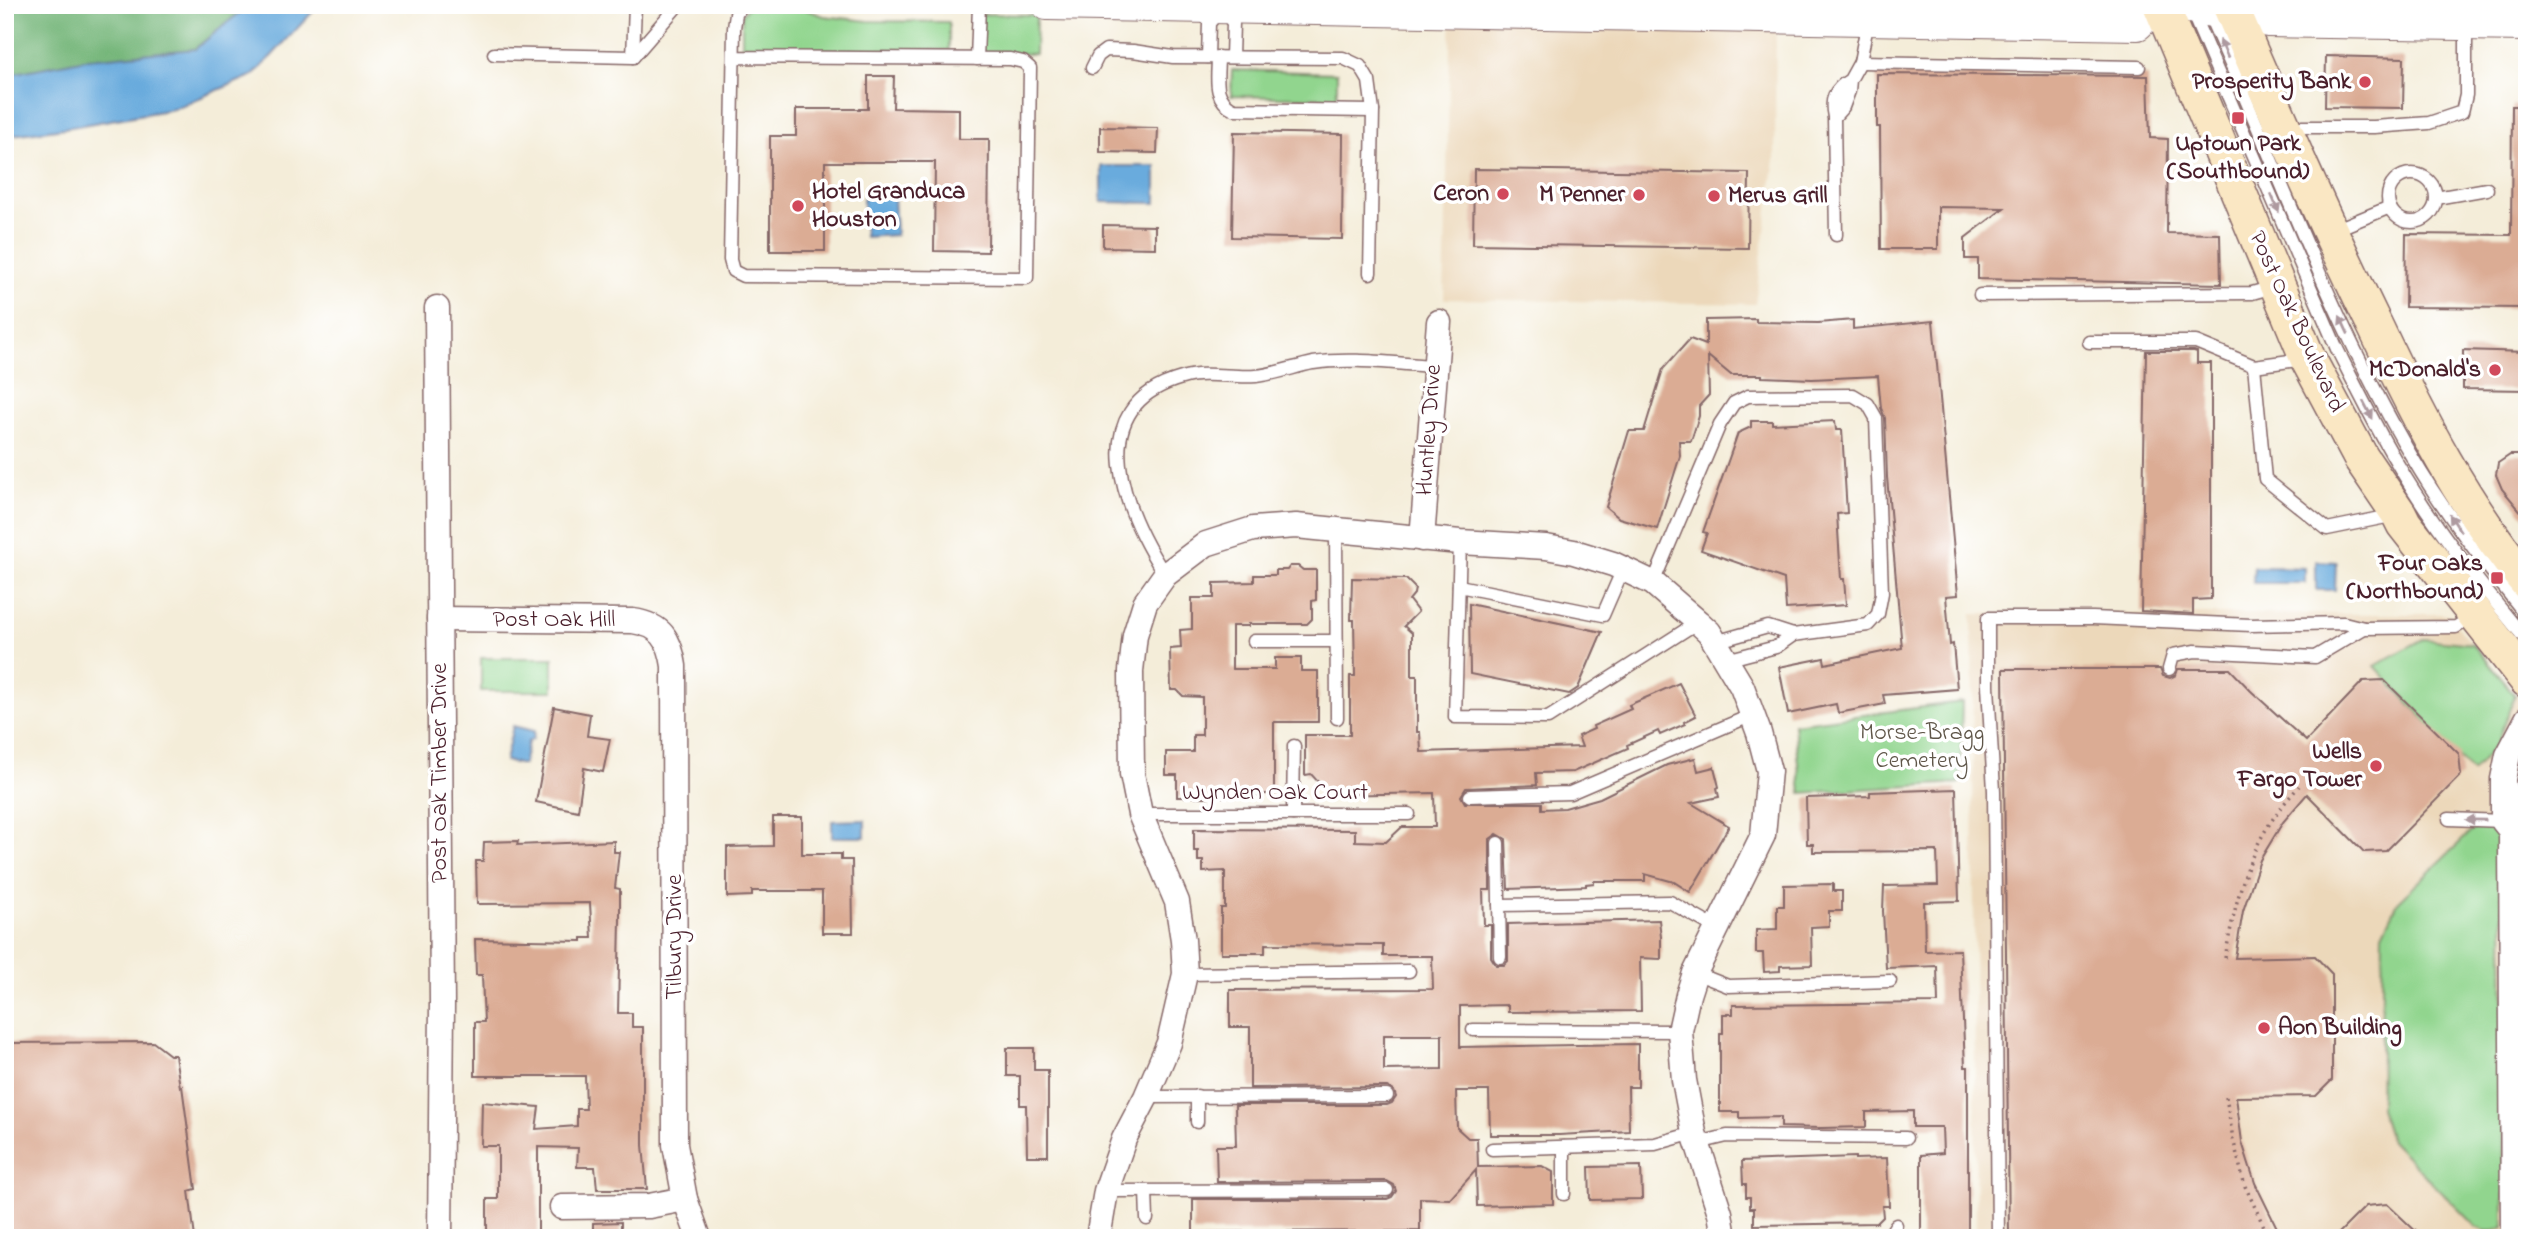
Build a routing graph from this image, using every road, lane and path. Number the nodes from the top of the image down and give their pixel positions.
1 (635, 5) edge
2 (678, 5) edge
3 (742, 5) edge
4 (979, 5) edge
5 (1047, 5) edge
6 (1222, 7) edge
7 (2194, 7) edge
8 (1439, 8) edge
9 (1769, 11) edge
10 (1999, 13) edge
11 (1868, 20) junction
12 (2511, 21) edge
13 (2466, 25) junction
14 (494, 54) dead end
15 (634, 57) junction
16 (734, 57) junction
17 (1213, 57) junction
18 (1233, 57) junction
19 (977, 59) junction
20 (1860, 62) junction
21 (2139, 67) dead end
22 (1093, 68) dead end
23 (1373, 111) junction
24 (2283, 127) junction
25 (2487, 189) dead end
26 (2436, 198) junction
27 (2390, 207) junction
28 (2329, 232) junction
29 (1836, 235) dead end
30 (1370, 273) dead end
31 (2277, 286) junction
32 (1980, 295) dead end
33 (437, 308) dead end
34 (1439, 322) dead end
35 (2089, 342) dead end
36 (2308, 359) junction
37 (1435, 366) junction
38 (2255, 366) junction
39 (2399, 514) junction
40 (1335, 529) junction
41 (1422, 539) junction
42 (1460, 542) junction
43 (1623, 569) junction
44 (1165, 575) junction
45 (2527, 582) edge
46 (1653, 583) junction
47 (1459, 586) junction
48 (2476, 615) junction
49 (2527, 616) edge
50 (439, 619) junction
51 (1698, 622) junction
52 (2364, 628) junction
53 (1752, 631) junction
54 (1793, 635) junction
55 (663, 636) joint
56 (1254, 641) dead end
57 (1336, 641) junction
58 (2527, 641) edge
59 (1721, 651) junction
60 (1758, 652) junction
61 (2169, 669) dead end
62 (2527, 680) edge
63 (1752, 715) junction
64 (1336, 718) dead end
65 (2527, 719) edge
66 (1294, 746) dead end
67 (2300, 786) dead end
68 (2527, 787) edge
69 (1470, 796) dead end
70 (1140, 814) junction
71 (1293, 814) junction
72 (1409, 814) dead end
73 (2449, 819) dead end
74 (2507, 826) junction
75 (1498, 843) dead end
76 (2519, 882) edge
77 (1499, 905) junction
78 (1716, 928) junction
79 (2519, 945) edge
80 (1500, 957) dead end
81 (2225, 958) dead end
82 (1409, 971) dead end
83 (1695, 973) junction
84 (1185, 974) junction
85 (1890, 981) dead end
86 (1473, 1030) dead end
87 (1680, 1031) junction
88 (1387, 1096) dead end
89 (1146, 1097) junction
90 (1197, 1097) junction
91 (2226, 1097) dead end
92 (1197, 1122) dead end
93 (1696, 1138) junction
94 (1906, 1138) dead end
95 (1564, 1147) junction
96 (1492, 1149) dead end
97 (1106, 1191) junction
98 (1146, 1191) junction
99 (1387, 1191) dead end
100 (1564, 1194) dead end
101 (685, 1199) junction
102 (562, 1206) dead end
103 (1147, 1219) dead end
104 (1896, 1225) dead end
105 (440, 1238) edge
106 (699, 1238) edge
107 (1098, 1238) edge
108 (1724, 1238) edge
109 (1888, 1238) edge
110 (1998, 1238) edge
111 (2272, 1238) edge
112 (2513, 1238) edge

1 - 15 lane
2 - 15 lane
3 - 16 lane
4 - 19 lane
5 - 6 street
6 - 8 street
6 - 17 lane
6 - 18 lane
7 - 10 street
7 - 13 street
7 - 24 main road
7 - 31 main road, Post Oak Boulevard
49 -> 7 lane
7 -> 58 lane
8 - 9 street
9 - 11 street
10 - 11 street
11 - 20 lane
12 - 13 street
13 - 24 lane
14 - 15 lane
16 - 19 lane
16 - 19 lane
17 - 18 lane
17 - 22 lane
17 - 23 lane
18 - 23 lane
20 - 21 lane
20 - 29 lane
23 - 30 lane
24 - 28 main road
25 - 26 lane
26 - 27 lane
26 - 27 lane
27 - 28 lane
28 - 45 main road
31 - 32 lane
31 - 36 main road, Post Oak Boulevard
33 - 50 street, Post Oak Timber Drive
34 - 37 street, Huntley Drive
35 - 38 lane
36 - 38 lane
36 - 39 main road, Post Oak Boulevard
37 - 41 street, Huntley Drive
37 - 44 lane
38 - 39 lane
39 - 48 main road, Post Oak Boulevard
40 - 41 street
40 - 44 street
40 - 57 lane
41 - 42 street
42 - 43 street
42 - 47 lane
43 - 46 street
43 - 47 lane
44 - 70 street
46 - 51 street
46 - 54 lane
47 - 51 lane
48 - 52 lane
48 - 62 main road, Post Oak Boulevard
50 - 55 street, Post Oak Hill
50 - 105 street, Post Oak Timber Drive
51 - 59 street
52 - 61 lane
52 - 110 lane
53 - 54 lane
53 - 59 lane
53 - 60 lane
54 - 60 lane
55 - 101 street, Tilbury Drive
56 - 57 lane
57 - 64 lane
59 - 60 lane
59 - 63 street
63 - 69 lane
63 - 78 street
65 - 74 street
66 - 71 lane
67 - 81 path
68 - 74 street
70 - 71 lane, Wynden Oak Court
70 - 84 street
71 - 72 lane, Wynden Oak Court
74 -> 73 lane
74 - 76 street
75 - 77 lane
76 - 79 street
77 - 78 lane
77 - 80 lane
78 - 83 street
79 - 112 street
82 - 84 lane
83 - 85 lane
83 - 87 street
84 - 89 street
86 - 87 lane
87 - 93 street
88 - 90 lane
89 - 90 lane
89 - 97 street
90 - 92 lane
91 - 111 path
93 - 94 lane
93 - 95 lane
93 - 108 street
95 - 96 lane
95 - 100 lane
97 - 98 lane
97 - 107 street
98 - 99 lane
98 - 103 lane
101 - 102 street
101 - 106 street, Tilbury Drive
104 - 109 lane

